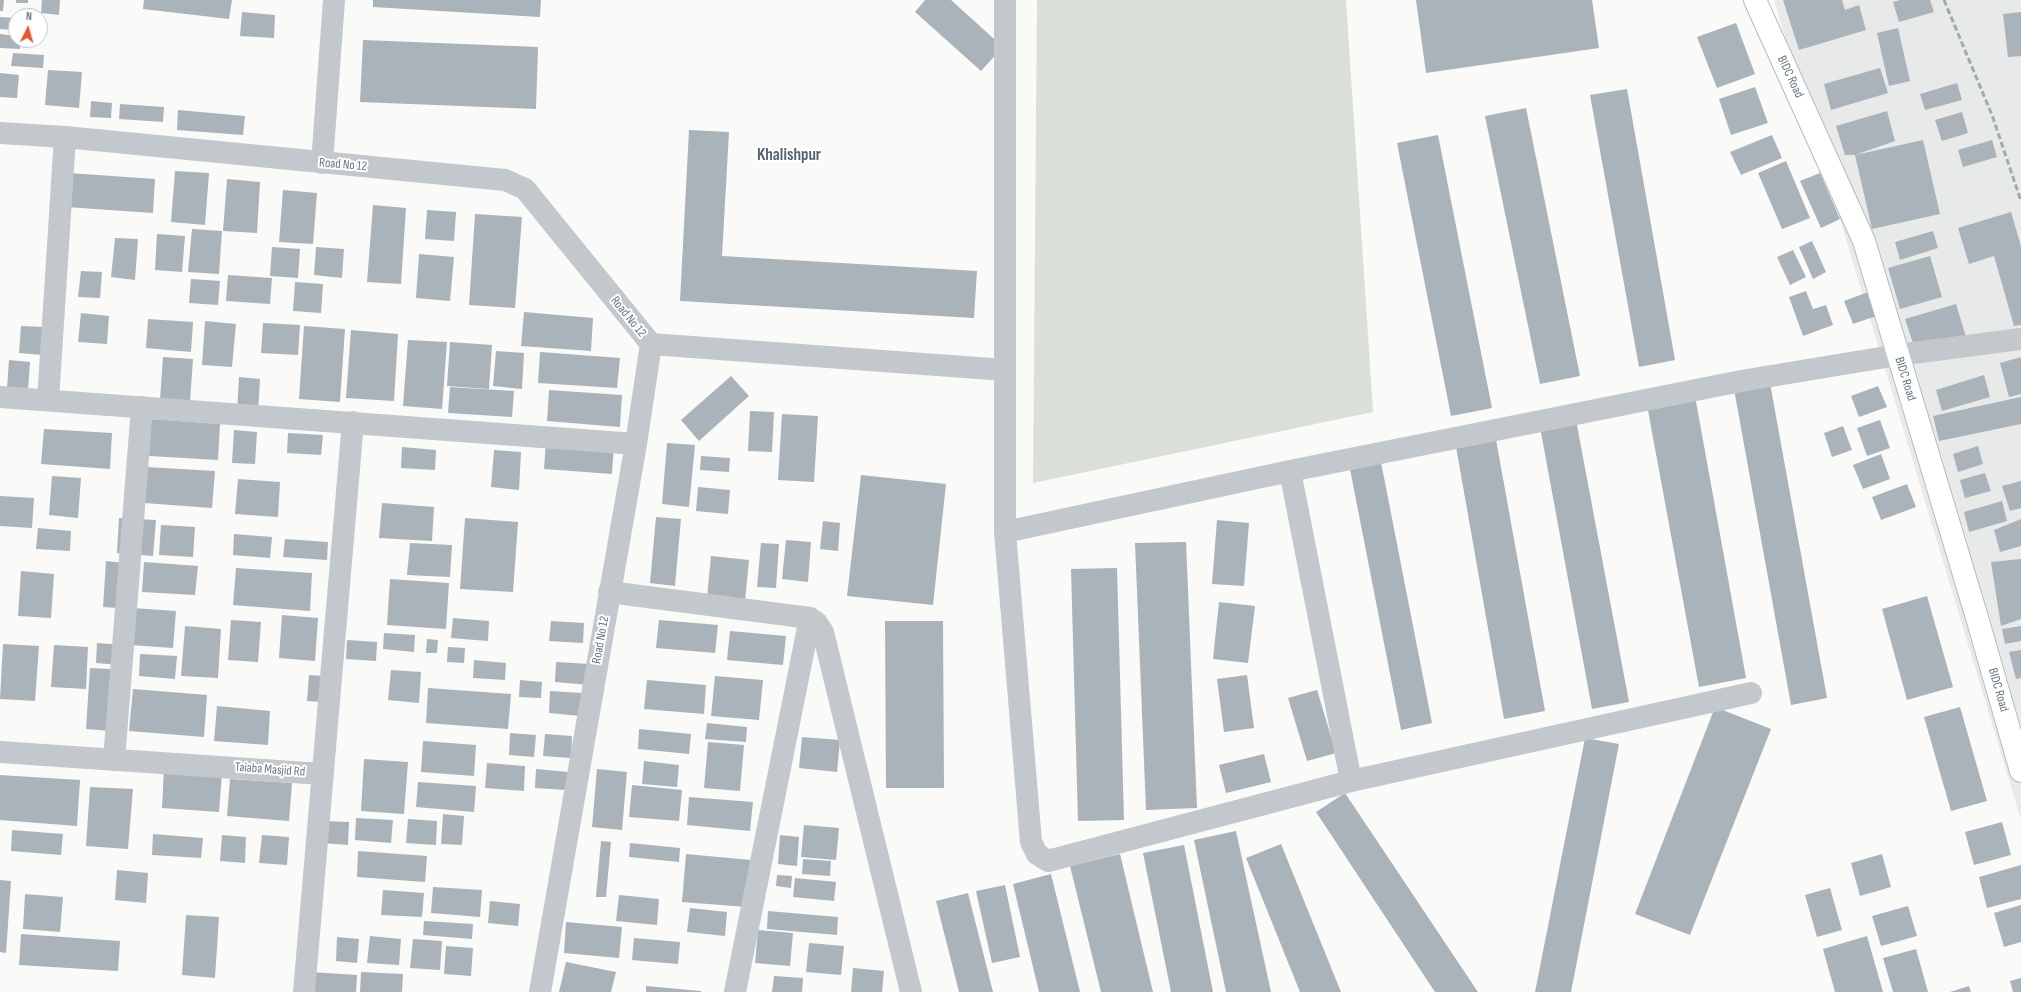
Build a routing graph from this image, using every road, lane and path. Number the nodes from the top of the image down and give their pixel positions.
1 (334, 0) edge
2 (1005, 0) edge
3 (1755, 0) edge
4 (0, 133) edge
5 (65, 137) junction
6 (322, 163) junction
7 (2021, 338) edge
8 (651, 344) junction
9 (1898, 355) junction
10 (1005, 370) junction
11 (0, 397) edge
12 (48, 400) junction
13 (142, 407) junction
14 (353, 422) junction
15 (636, 444) junction
16 (1290, 471) junction
17 (1005, 532) junction
18 (609, 592) junction
19 (810, 618) junction
20 (1751, 693) dead end
21 (0, 752) edge
22 (114, 760) junction
23 (2021, 771) edge
24 (322, 774) junction
25 (1351, 780) junction
26 (304, 992) edge
27 (540, 992) edge
28 (735, 992) edge
29 (911, 992) edge

1 - 6 street
2 - 10 street
3 - 9 main road, BIDC Road
4 - 5 street, Road No 12
5 - 6 street, Road No 12
5 - 12 street
6 - 8 street, Road No 12
7 - 9 street
8 - 10 street
8 - 15 street, Road No 12
9 - 16 street
9 - 23 main road, BIDC Road
10 - 17 street
11 - 12 street
12 - 13 street
13 - 14 street
13 - 22 street
14 - 15 street
14 - 24 street
15 - 18 street, Road No 12
16 - 17 street
16 - 25 street
17 - 25 street
18 - 19 street
18 - 27 street, Road No 12
19 - 28 street
19 - 29 street
20 - 25 street
21 - 22 street, Taiaba Masjid Rd
22 - 24 street, Taiaba Masjid Rd
24 - 26 street, Taiaba Masjid Rd

